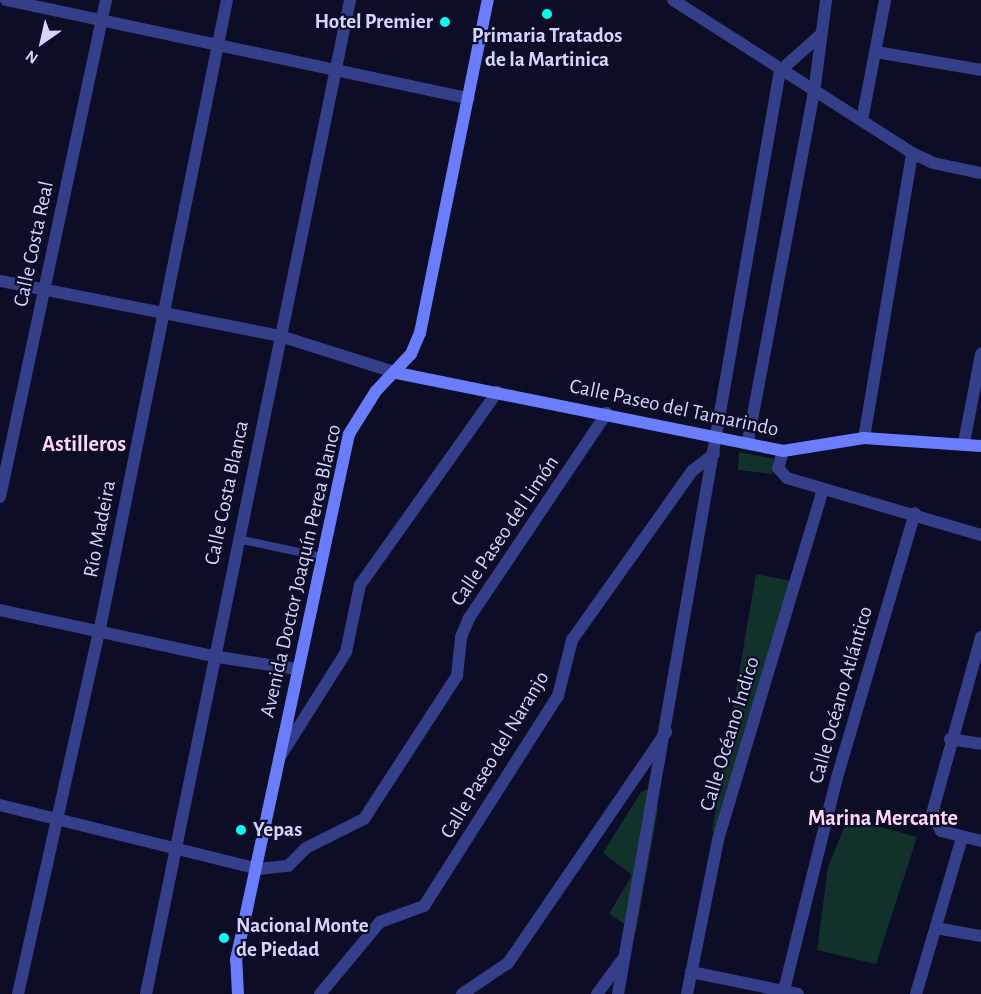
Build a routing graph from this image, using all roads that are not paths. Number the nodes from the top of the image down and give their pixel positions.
1 (6, 0) edge
2 (106, 0) edge
3 (227, 0) edge
4 (350, 0) edge
5 (488, 0) edge
6 (673, 0) edge
7 (826, 0) edge
8 (885, 0) edge
9 (102, 18) junction
10 (819, 36) junction
11 (218, 43) junction
12 (876, 52) junction
13 (336, 68) junction
14 (981, 70) edge
15 (780, 71) junction
16 (814, 93) junction
17 (469, 98) junction
18 (862, 120) junction
19 (912, 153) junction
20 (981, 173) edge
21 (0, 281) edge
22 (44, 290) junction
23 (164, 312) junction
24 (280, 336) junction
25 (981, 354) edge
26 (397, 373) junction
27 (497, 392) junction
28 (607, 413) junction
29 (719, 435) junction
30 (864, 438) junction
31 (748, 441) junction
32 (964, 443) junction
33 (981, 446) edge
34 (783, 451) junction
35 (714, 454) junction
36 (823, 489) junction
37 (0, 497) edge
38 (915, 513) junction
39 (981, 535) edge
40 (238, 539) junction
41 (321, 557) junction
42 (0, 610) edge
43 (99, 633) junction
44 (981, 638) edge
45 (212, 656) junction
46 (296, 669) junction
47 (668, 729) junction
48 (950, 739) junction
49 (981, 744) edge
50 (277, 762) junction
51 (0, 805) edge
52 (57, 818) junction
53 (962, 838) junction
54 (981, 841) edge
55 (175, 846) junction
56 (258, 869) junction
57 (936, 927) junction
58 (981, 936) edge
59 (626, 955) junction
60 (691, 972) junction
61 (783, 992) edge
62 (18, 994) edge
63 (146, 994) edge
64 (238, 994) edge
65 (320, 994) edge
66 (462, 994) edge
67 (597, 994) edge
68 (618, 994) edge
69 (687, 994) edge
70 (798, 994) edge
71 (916, 994) edge

1 - 9 street
2 - 9 street, Calle Costa Real
3 - 11 street, Río Madeira
4 - 13 street, Calle Costa Blanca
5 - 17 main road, Avenida Doctor Joaquín Perea Blanco
6 - 15 street
7 - 10 street
8 - 12 street
9 - 11 street
9 - 22 street, Calle Costa Real
10 - 15 street
10 - 16 street
11 - 13 street
11 - 23 street, Río Madeira
12 - 14 street
12 - 18 street
13 - 17 street
13 - 24 street, Calle Costa Blanca
15 - 16 street
15 - 29 street
16 - 18 street
16 - 31 street
17 - 26 main road, Avenida Doctor Joaquín Perea Blanco
18 - 19 street
19 - 20 street
19 - 30 street
21 - 22 street
22 - 23 street
22 - 37 street, Calle Costa Real
23 - 24 street
23 - 43 street, Río Madeira
24 - 26 street
24 - 40 street, Calle Costa Blanca
25 - 32 street
26 - 27 main road, Calle Paseo del Tamarindo
26 - 41 main road, Avenida Doctor Joaquín Perea Blanco
27 - 28 main road, Calle Paseo del Tamarindo
27 - 50 street
28 - 29 main road, Calle Paseo del Tamarindo
28 - 56 street, Calle Paseo del Limón
29 - 31 main road, Calle Paseo del Tamarindo
29 - 35 street
30 - 32 main road, Calle Paseo del Tamarindo
30 - 34 main road, Calle Paseo del Tamarindo
31 - 34 main road, Calle Paseo del Tamarindo
32 - 33 main road, Calle Paseo del Tamarindo
34 - 36 street
35 - 47 street
35 - 65 street, Calle Paseo del Naranjo
36 - 38 street
36 - 60 street, Calle Océano Índico
38 - 39 street
38 - 61 street, Calle Océano Atlántico
40 - 41 lane
40 - 45 street, Calle Costa Blanca
41 - 46 main road, Avenida Doctor Joaquín Perea Blanco
42 - 43 street
43 - 45 street
43 - 52 street, Río Madeira
44 - 48 street
45 - 46 street
45 - 55 street, Calle Costa Blanca
46 - 50 main road, Avenida Doctor Joaquín Perea Blanco
47 - 59 street
47 - 66 street
48 - 49 street
48 - 53 street
50 - 56 main road, Avenida Doctor Joaquín Perea Blanco
51 - 52 street
52 - 55 street
52 - 62 street, Río Madeira
53 - 54 street
53 - 57 street
55 - 56 street
55 - 63 street, Calle Costa Blanca
56 - 64 main road, Avenida Doctor Joaquín Perea Blanco
57 - 58 street
57 - 71 street
59 - 67 street
59 - 68 street
60 - 61 street
60 - 69 street, Calle Océano Índico
61 - 70 street

